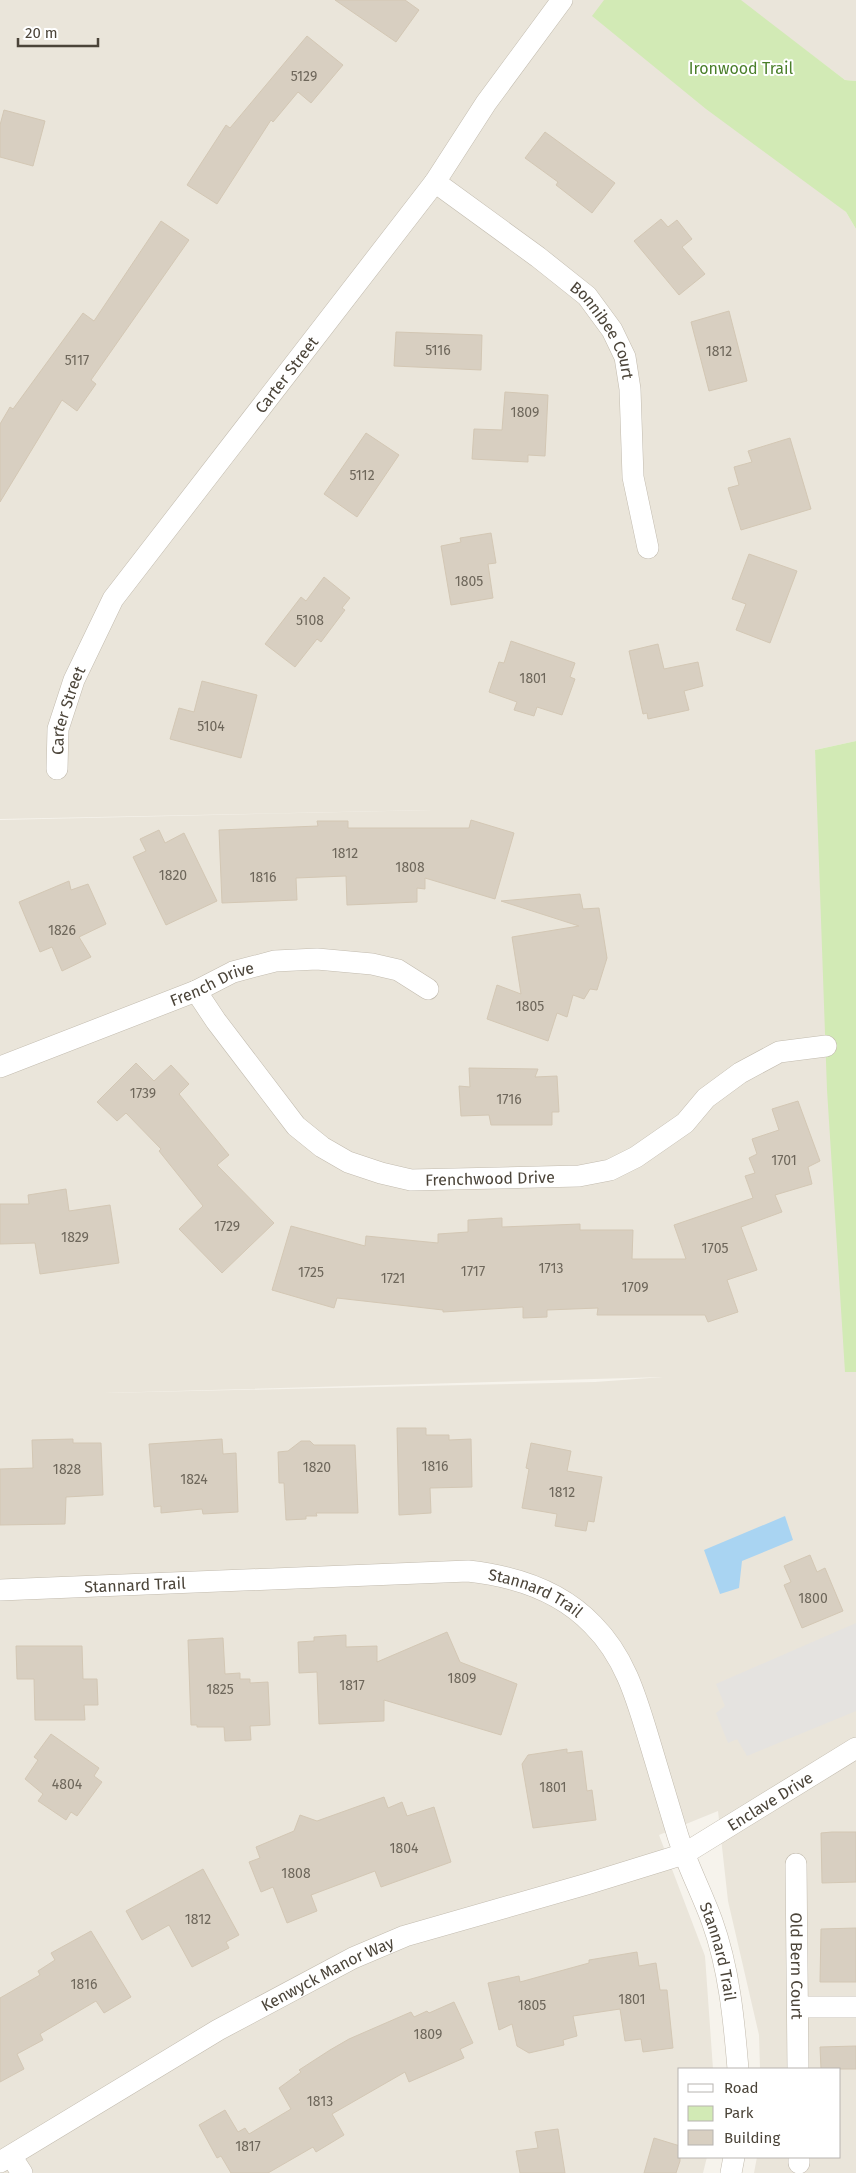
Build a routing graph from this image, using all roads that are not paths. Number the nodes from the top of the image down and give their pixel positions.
1 (562, 0) edge
2 (435, 182) junction
3 (648, 548) dead end
4 (57, 769) dead end
5 (428, 989) dead end
6 (196, 991) junction
7 (826, 1046) dead end
8 (0, 1067) edge
9 (0, 1590) edge
10 (856, 1748) edge
11 (684, 1854) junction
12 (796, 1864) dead end
13 (798, 2007) junction
14 (856, 2007) edge
15 (738, 2068) edge
16 (798, 2068) edge
17 (734, 2158) edge
18 (11, 2163) edge
19 (731, 2173) edge

1 - 2 street, Carter Street
2 - 3 street, Bonnibee Court
2 - 4 street, Carter Street
5 - 6 street, French Drive
6 - 7 street, Frenchwood Drive
6 - 8 street, French Drive
9 - 11 street, Stannard Trail
10 - 11 street, Enclave Drive
11 - 15 street, Stannard Trail
11 - 18 street, Kenwyck Manor Way
12 - 13 street, Old Bern Court
13 - 14 street
13 - 16 street, Old Bern Court
17 - 19 street

